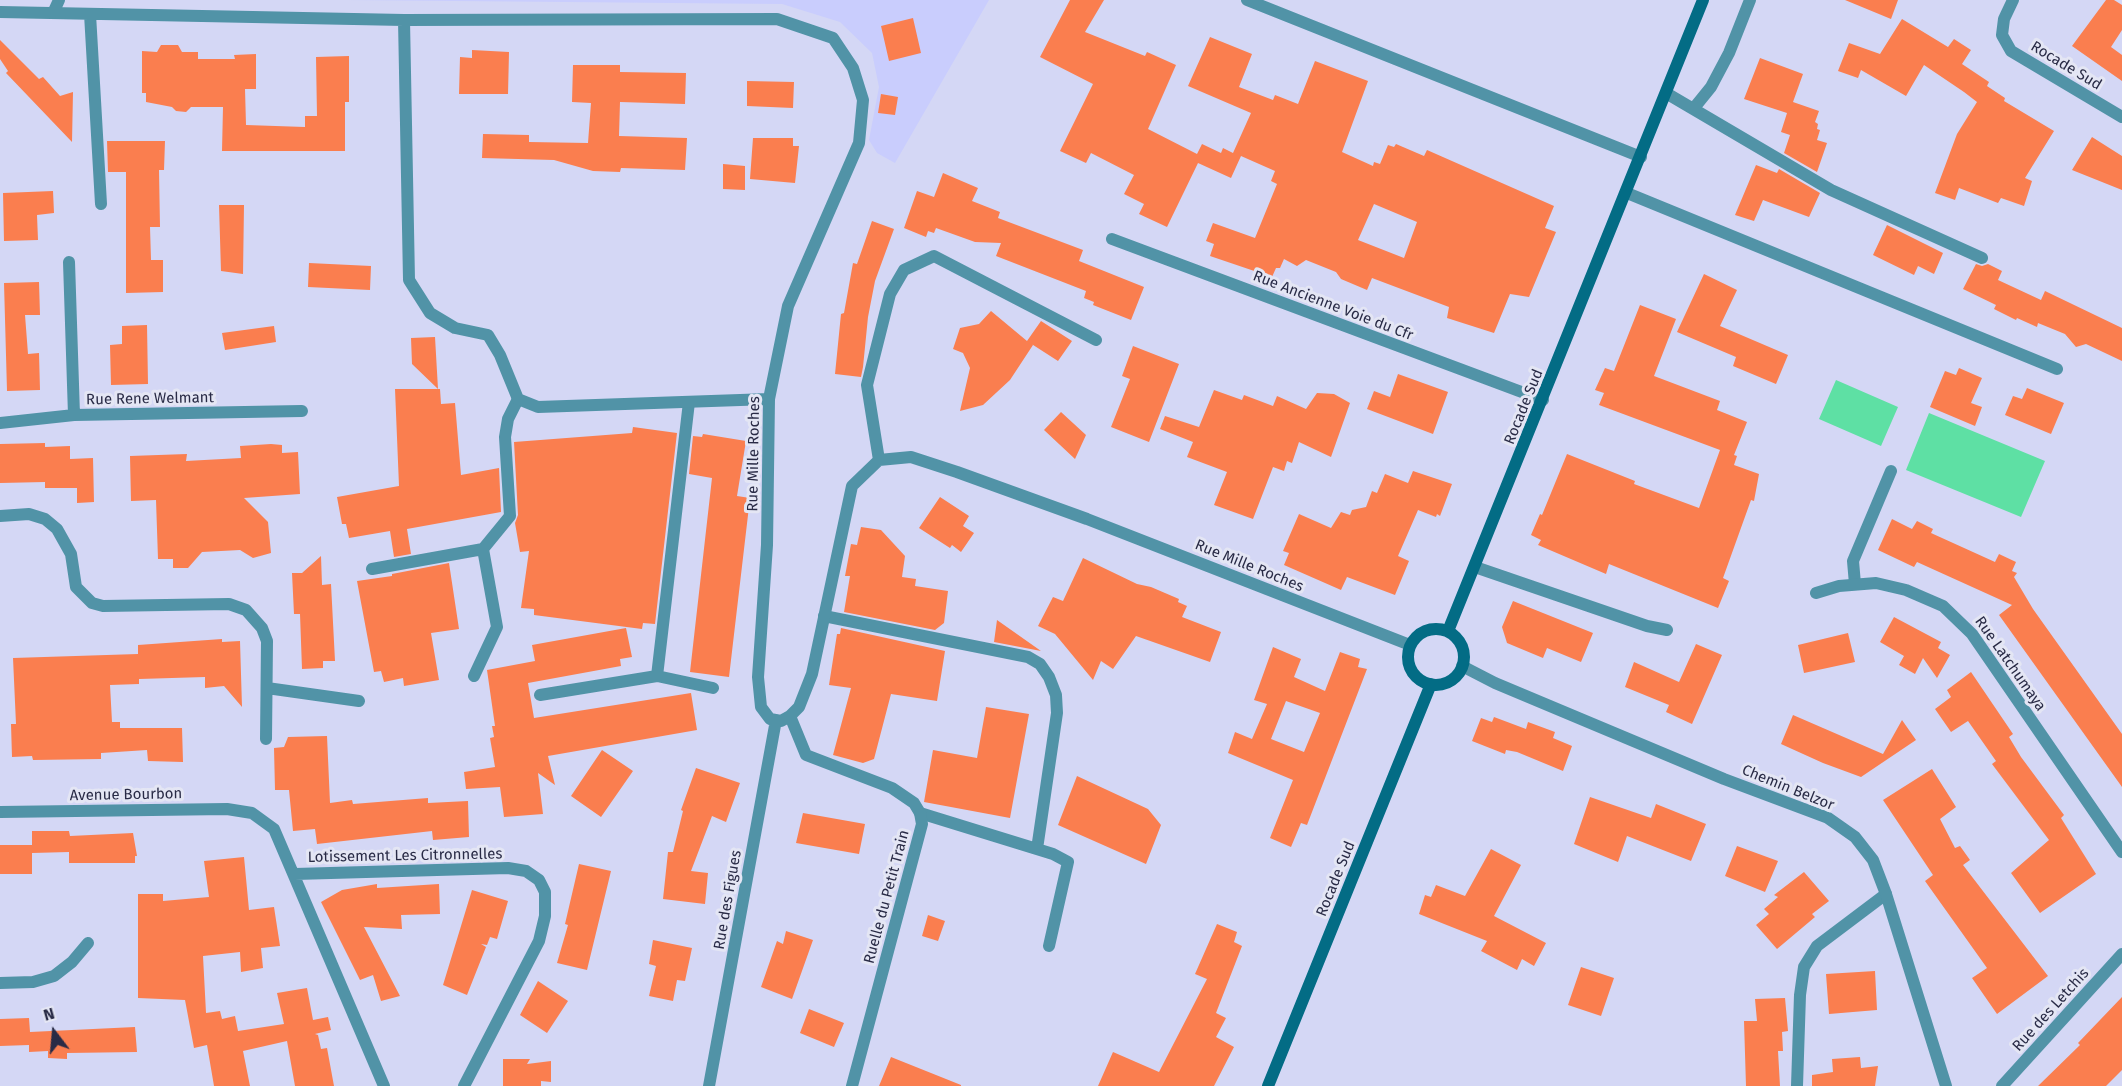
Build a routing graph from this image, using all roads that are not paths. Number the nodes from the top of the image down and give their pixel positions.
1 (1247, 0) edge
2 (1703, 0) edge
3 (1750, 0) edge
4 (2013, 0) edge
5 (57, 6) edge
6 (0, 12) edge
7 (90, 14) junction
8 (404, 20) junction
9 (1666, 93) junction
10 (1694, 108) junction
11 (2122, 117) edge
12 (1641, 157) junction
13 (1627, 193) junction
14 (101, 204) dead end
15 (1113, 239) dead end
16 (1982, 258) dead end
17 (69, 262) dead end
18 (1096, 340) dead end
19 (2057, 369) dead end
20 (518, 399) junction
21 (769, 399) junction
22 (1543, 400) junction
23 (689, 402) junction
24 (302, 411) dead end
25 (74, 415) junction
26 (0, 423) edge
27 (879, 460) junction
28 (1891, 471) dead end
29 (0, 516) edge
30 (483, 549) junction
31 (1475, 567) junction
32 (372, 569) dead end
33 (1855, 584) junction
34 (1816, 593) dead end
35 (824, 616) junction
36 (1667, 630) dead end
37 (1448, 631) junction
38 (1410, 645) junction
39 (1462, 666) junction
40 (474, 676) dead end
41 (657, 676) junction
42 (1431, 684) junction
43 (267, 688) junction
44 (713, 688) dead end
45 (540, 695) dead end
46 (359, 701) dead end
47 (790, 716) junction
48 (776, 720) junction
49 (266, 739) dead end
50 (0, 812) edge
51 (252, 813) joint
52 (920, 813) junction
53 (1037, 849) junction
54 (2122, 852) edge
55 (295, 874) junction
56 (1886, 894) junction
57 (88, 943) dead end
58 (1049, 946) dead end
59 (2122, 954) edge
60 (0, 983) edge
61 (384, 1086) edge
62 (464, 1086) edge
63 (710, 1086) edge
64 (852, 1086) edge
65 (1268, 1086) edge
66 (1797, 1086) edge
67 (1946, 1086) edge
68 (2002, 1086) edge

1 - 12 street
2 - 9 main road, Rocade Sud
3 - 10 street
4 - 11 street, Rocade Sud
5 - 6 street, Rue Mille Roches
5 - 7 street, Rue Mille Roches
7 - 8 street, Rue Mille Roches
7 - 14 street
8 - 20 street
8 - 21 street, Rue Mille Roches
9 - 10 street
9 - 12 main road, Rocade Sud
10 - 16 street
12 - 13 main road, Rocade Sud
13 - 19 street
13 - 22 main road, Rocade Sud
15 - 22 street, Rue Ancienne Voie du Cfr
17 - 25 street
18 - 27 street
20 - 23 street
20 - 30 street
21 - 23 street
21 - 48 street, Rue Mille Roches
22 - 31 main road, Rocade Sud
23 - 41 street
24 - 25 street, Rue Rene Welmant
25 - 26 street, Rue Rene Welmant
27 - 35 street
27 - 38 street, Rue Mille Roches
28 - 33 street
29 - 43 street
30 - 32 street
30 - 40 street
31 - 36 street
31 - 37 main road, Rocade Sud
33 - 34 street, Rue Latchumaya
33 - 54 street, Rue Latchumaya
35 - 47 street
35 - 53 street
37 - 38 main road
37 - 39 main road
38 - 42 main road
39 - 42 main road
39 - 56 street, Chemin Belzor
41 - 44 street
41 - 45 street
42 - 65 main road, Rocade Sud
43 - 46 street
43 - 49 street
47 - 48 street
47 - 52 street, Ruelle du Petit Train
48 - 63 street, Rue des Figues
50 - 51 street, Avenue Bourbon
51 - 55 street, Lotissement Les Citronnelles
52 - 53 street
52 - 64 street, Ruelle du Petit Train
53 - 58 street
55 - 61 street, Lotissement Les Citronnelles
55 - 62 street, Lotissement Les Citronnelles
56 - 66 street
56 - 67 street, Chemin Belzor
57 - 60 street
59 - 68 street, Rue des Letchis

